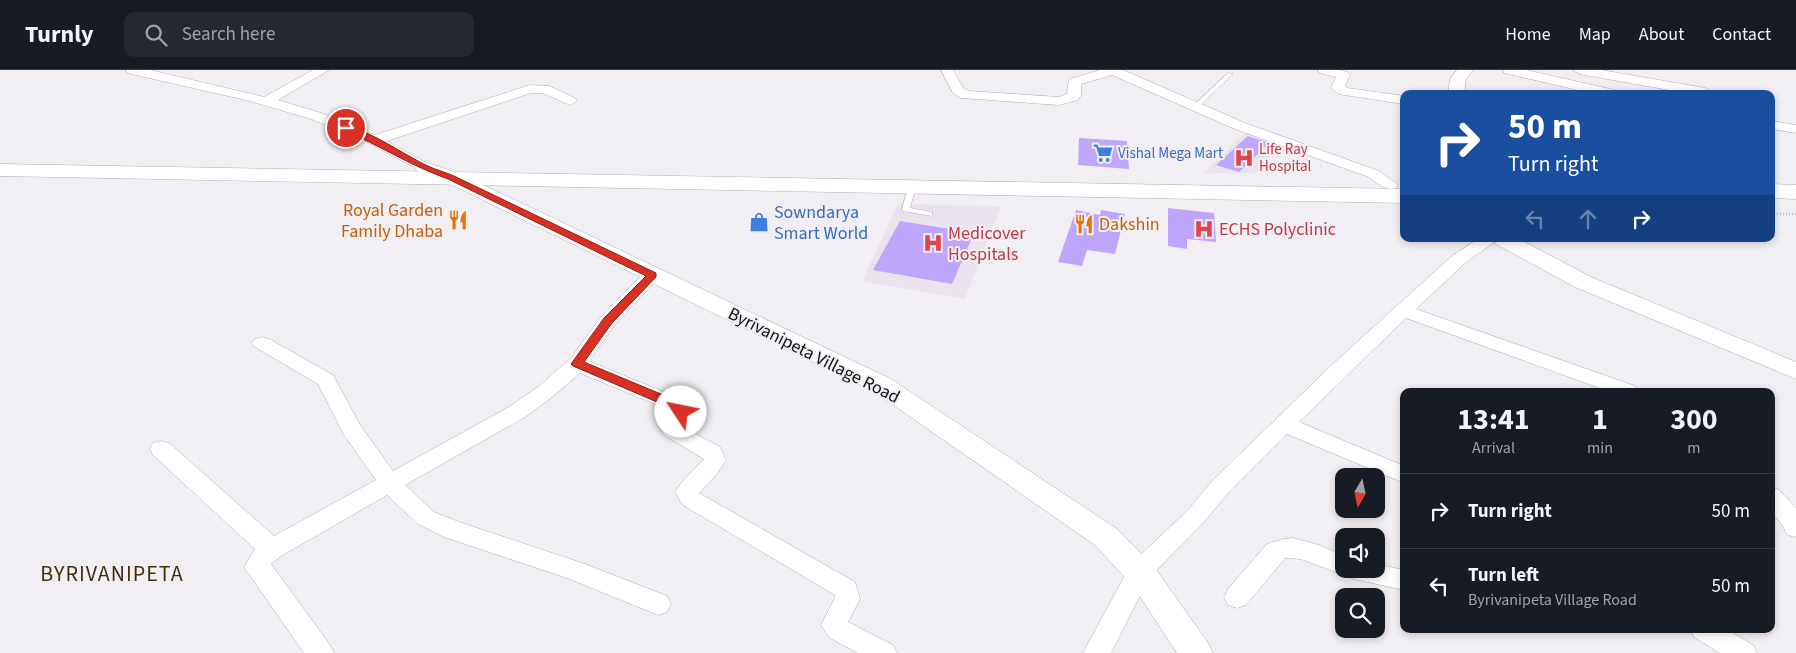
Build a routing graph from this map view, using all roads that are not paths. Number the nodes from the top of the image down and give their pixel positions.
1 (132, 70) edge
2 (323, 70) edge
3 (947, 70) edge
4 (1113, 70) edge
5 (1324, 70) edge
6 (1465, 70) edge
7 (1509, 70) edge
8 (1579, 70) edge
9 (1230, 74) dead end
10 (1457, 90) edge
11 (1596, 90) edge
12 (1693, 90) edge
13 (1400, 99) edge
14 (266, 101) junction
15 (570, 101) dead end
16 (1195, 107) junction
17 (1775, 126) edge
18 (1796, 129) edge
19 (374, 140) junction
20 (2, 168) edge
21 (425, 168) junction
22 (451, 177) junction
23 (912, 186) junction
24 (1399, 188) edge
25 (1775, 191) edge
26 (1796, 192) edge
27 (1775, 200) edge
28 (1796, 201) edge
29 (929, 214) dead end
30 (1485, 242) edge
31 (1510, 242) edge
32 (652, 275) junction
33 (1404, 310) junction
34 (262, 343) dead end
35 (577, 364) junction
36 (1796, 371) edge
37 (1620, 388) edge
38 (1285, 424) junction
39 (161, 449) dead end
40 (1400, 473) edge
41 (389, 482) junction
42 (1775, 500) edge
43 (1796, 528) edge
44 (272, 549) junction
45 (1335, 563) edge
46 (1140, 571) junction
47 (1385, 576) edge
48 (1400, 579) edge
49 (1237, 597) dead end
50 (658, 604) dead end
51 (1710, 633) edge
52 (320, 653) edge
53 (883, 653) edge
54 (1097, 653) edge
55 (1196, 653) edge
56 (1744, 653) edge

1 - 14 street
2 - 14 street
3 - 4 street
4 - 16 street
5 - 13 street
6 - 10 street
7 - 11 street
8 - 12 street
9 - 16 lane
14 - 19 street
15 - 19 street
16 - 24 street
17 - 18 street
19 - 21 street
20 - 21 main road
20 - 22 main road
21 - 22 street, Byrivanipeta Village Road
21 - 24 main road
22 - 23 main road
22 - 32 street, Byrivanipeta Village Road
23 - 24 main road
23 - 29 lane
25 - 26 main road
27 - 28 main road
30 - 33 street
31 - 36 street
32 - 35 street
32 - 46 street, Byrivanipeta Village Road
33 - 37 street
33 - 38 street
34 - 41 street
35 - 41 street
35 - 53 street
38 - 40 street
38 - 46 street
39 - 44 street
41 - 44 street
41 - 50 street
42 - 43 street
44 - 52 street
45 - 49 street
46 - 54 street
46 - 55 street, Byrivanipeta Village Road
47 - 48 street
51 - 56 street

